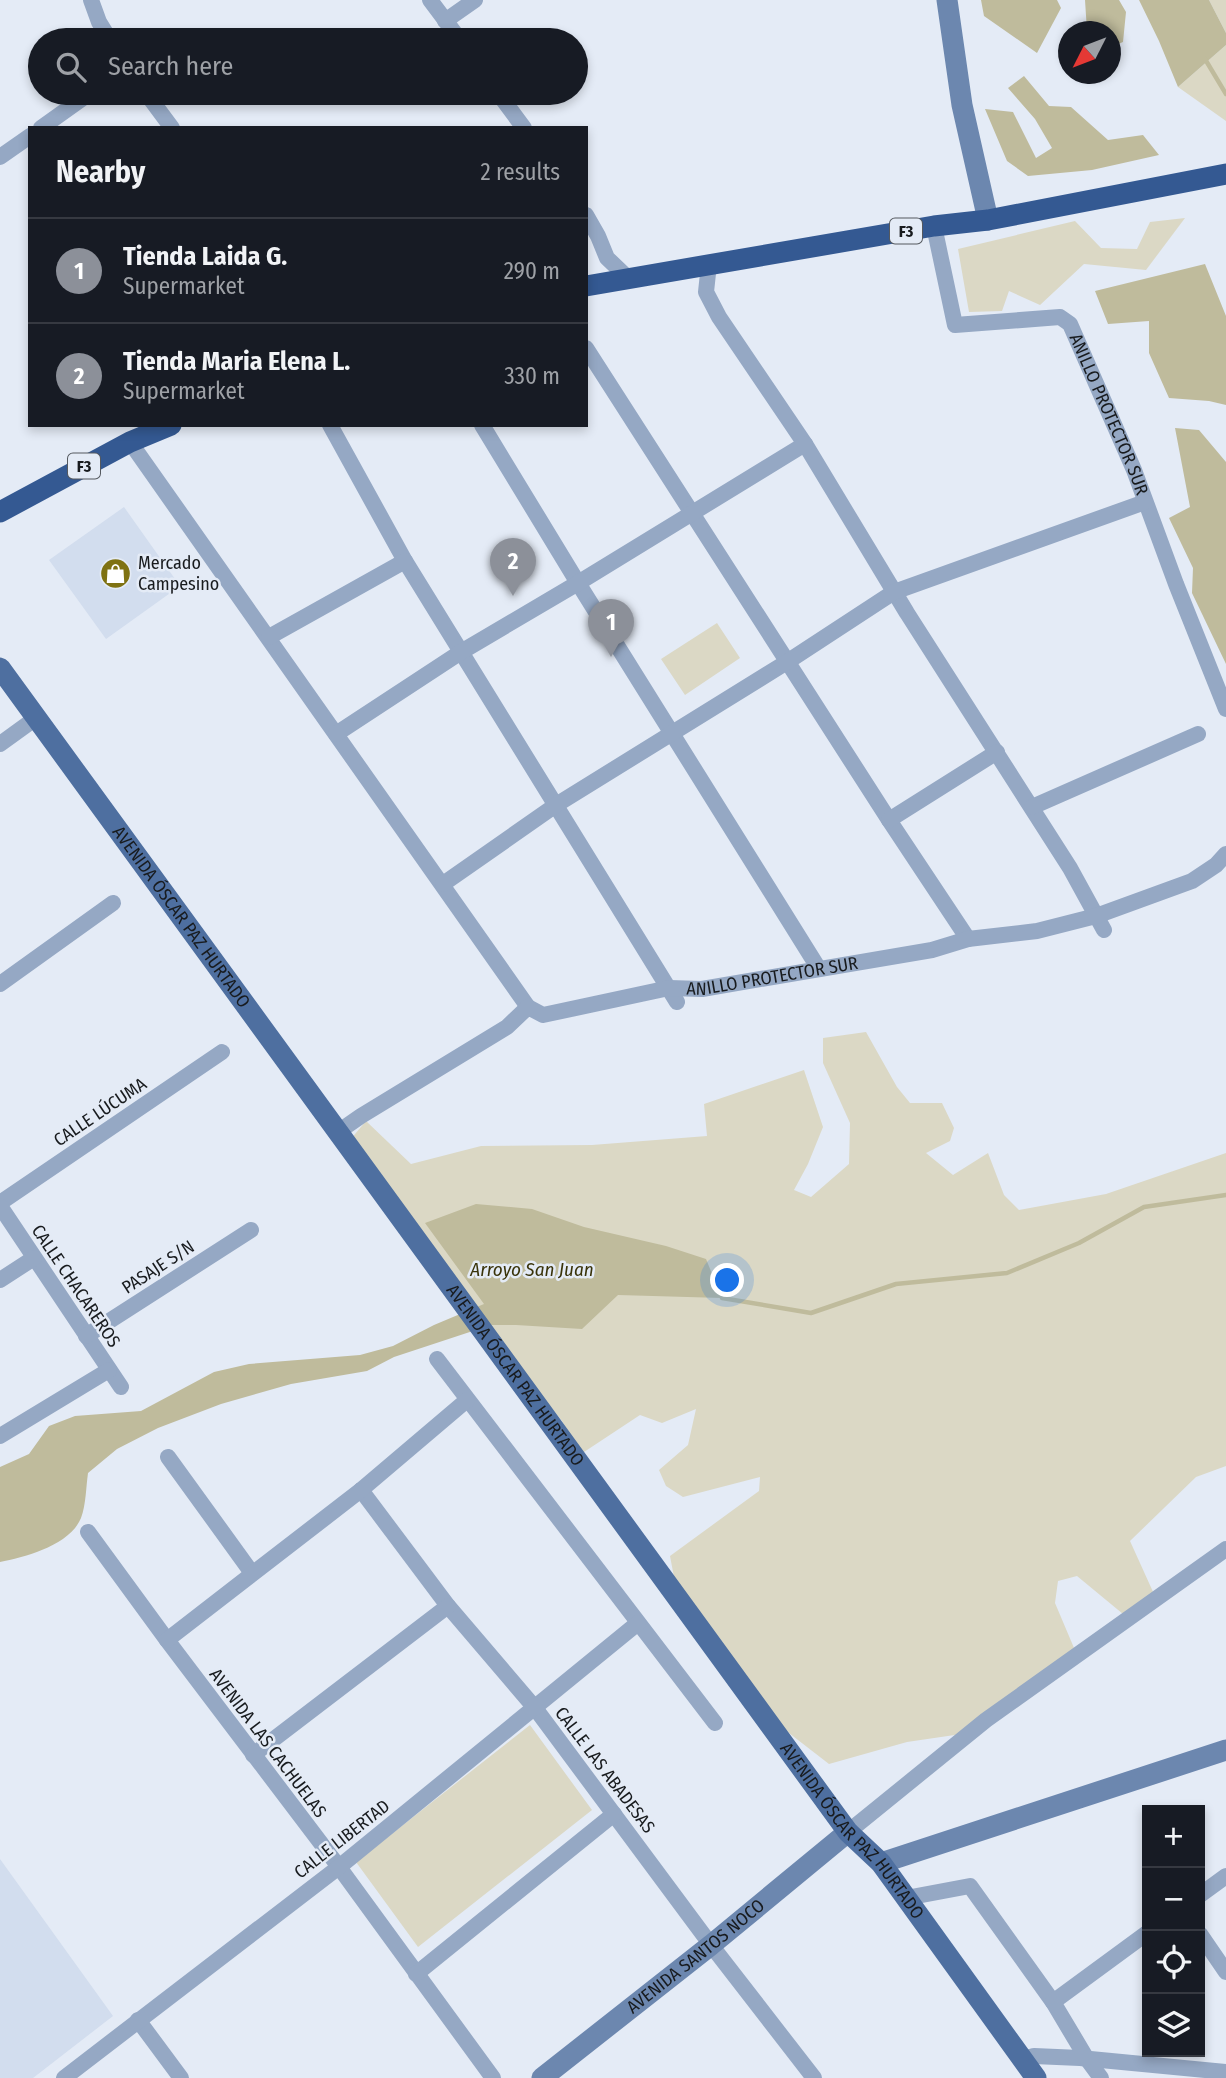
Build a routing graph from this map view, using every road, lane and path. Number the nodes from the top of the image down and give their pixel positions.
1 (91, 0) edge
2 (430, 0) edge
3 (475, 0) edge
4 (947, 0) edge
5 (445, 21) junction
6 (103, 28) edge
7 (451, 28) edge
8 (73, 105) edge
9 (155, 105) edge
10 (507, 105) edge
11 (44, 126) edge
12 (171, 126) edge
13 (523, 126) edge
14 (28, 137) edge
15 (0, 157) edge
16 (1226, 174) edge
17 (588, 218) edge
18 (988, 220) junction
19 (934, 226) junction
20 (709, 264) junction
21 (628, 278) junction
22 (588, 286) edge
23 (588, 351) edge
24 (166, 427) edge
25 (331, 427) edge
26 (483, 427) edge
27 (130, 442) junction
28 (806, 444) junction
29 (1146, 502) junction
30 (0, 512) edge
31 (692, 513) junction
32 (405, 561) junction
33 (578, 583) junction
34 (894, 592) junction
35 (270, 638) junction
36 (461, 652) junction
37 (788, 662) junction
38 (0, 668) edge
39 (1226, 709) edge
40 (36, 718) junction
41 (671, 733) junction
42 (336, 734) junction
43 (1198, 734) dead end
44 (0, 744) edge
45 (997, 752) junction
46 (556, 805) junction
47 (1032, 807) junction
48 (889, 820) junction
49 (1226, 854) edge
50 (443, 884) junction
51 (113, 903) dead end
52 (1100, 923) junction
53 (968, 939) junction
54 (819, 969) junction
55 (0, 984) edge
56 (673, 995) junction
57 (528, 1007) junction
58 (222, 1052) dead end
59 (338, 1132) junction
60 (0, 1205) edge
61 (251, 1230) dead end
62 (34, 1258) junction
63 (0, 1280) edge
64 (86, 1336) junction
65 (437, 1359) dead end
66 (109, 1370) junction
67 (121, 1388) dead end
68 (467, 1400) junction
69 (0, 1436) edge
70 (168, 1457) dead end
71 (361, 1490) junction
72 (88, 1532) dead end
73 (1226, 1549) edge
74 (252, 1573) junction
75 (448, 1606) junction
76 (638, 1623) junction
77 (166, 1640) junction
78 (535, 1708) junction
79 (715, 1723) dead end
80 (1226, 1750) edge
81 (253, 1755) junction
82 (614, 1814) junction
83 (848, 1832) junction
84 (881, 1863) junction
85 (338, 1867) junction
86 (1226, 1876) edge
87 (1205, 1891) edge
88 (906, 1898) junction
89 (1142, 1937) edge
90 (1205, 1941) edge
91 (711, 1945) junction
92 (1226, 1972) edge
93 (416, 1973) junction
94 (1053, 2003) junction
95 (138, 2020) junction
96 (1028, 2057) junction
97 (1083, 2059) junction
98 (1226, 2072) edge
99 (64, 2078) edge
100 (181, 2078) edge
101 (493, 2078) edge
102 (542, 2078) edge
103 (814, 2078) edge
104 (1036, 2078) edge
105 (1101, 2078) edge

1 - 6 street
2 - 5 street
3 - 5 street
4 - 18 street
5 - 7 street
8 - 11 street
9 - 12 street
10 - 13 street
14 - 15 street
16 - 18 highway, F3
17 - 21 street
18 - 19 highway, F3
19 - 20 highway, F3
19 - 29 street, ANILLO PROTECTOR SUR
20 - 21 highway, F3
20 - 28 street
21 - 22 highway, F3
23 - 31 street
24 - 27 highway, F3
25 - 32 street
26 - 33 street
27 - 30 highway, F3
27 - 35 street
28 - 31 street
28 - 34 street
29 - 34 street
29 - 39 street, ANILLO PROTECTOR SUR
31 - 33 street
31 - 37 street
32 - 35 street
32 - 36 street
33 - 36 street
33 - 41 street
34 - 37 street
34 - 45 street
35 - 42 street
36 - 42 street
36 - 46 street
37 - 41 street
37 - 48 street
38 - 40 main road, AVENIDA ÓSCAR PAZ HURTADO
40 - 44 street
40 - 59 main road, AVENIDA ÓSCAR PAZ HURTADO
41 - 46 street
41 - 54 street
42 - 50 street
43 - 47 street
45 - 47 street
45 - 48 street
46 - 50 street
46 - 56 street
47 - 52 street
48 - 53 street
49 - 52 street, ANILLO PROTECTOR SUR
50 - 57 street
51 - 55 street
52 - 53 street, ANILLO PROTECTOR SUR
53 - 54 street, ANILLO PROTECTOR SUR
54 - 56 street, ANILLO PROTECTOR SUR
56 - 57 street, ANILLO PROTECTOR SUR
57 - 59 street
58 - 60 street, CALLE LÚCUMA
59 - 83 main road, AVENIDA ÓSCAR PAZ HURTADO
60 - 62 street, CALLE CHACAREROS
61 - 64 street, PASAJE S/N
62 - 63 street
62 - 64 street, CALLE CHACAREROS
64 - 66 street, CALLE CHACAREROS
65 - 68 street
66 - 67 street, CALLE CHACAREROS
66 - 69 street
68 - 71 street
68 - 76 street
70 - 74 street
71 - 74 street
71 - 75 street, CALLE LAS ABADESAS
72 - 77 street, AVENIDA LAS CACHUELAS
73 - 83 street
74 - 77 street
75 - 78 street, CALLE LAS ABADESAS
75 - 81 street
76 - 78 street, CALLE LIBERTAD
76 - 79 street
77 - 81 street, AVENIDA LAS CACHUELAS
78 - 82 street, CALLE LAS ABADESAS
78 - 85 street, CALLE LIBERTAD
80 - 84 street
81 - 85 street, AVENIDA LAS CACHUELAS
82 - 91 street, CALLE LAS ABADESAS
82 - 93 street
83 - 84 main road, AVENIDA ÓSCAR PAZ HURTADO
83 - 91 street, AVENIDA SANTOS NOCO
84 - 88 main road, AVENIDA ÓSCAR PAZ HURTADO
85 - 93 street, AVENIDA LAS CACHUELAS
85 - 95 street, CALLE LIBERTAD
86 - 87 street
88 - 94 street
88 - 96 main road, AVENIDA ÓSCAR PAZ HURTADO
89 - 94 street
90 - 92 street
91 - 102 street, AVENIDA SANTOS NOCO
91 - 103 street, CALLE LAS ABADESAS
93 - 101 street, AVENIDA LAS CACHUELAS
94 - 97 street
95 - 99 street, CALLE LIBERTAD
95 - 100 street
96 - 97 street
96 - 104 main road, AVENIDA ÓSCAR PAZ HURTADO
97 - 98 street
97 - 105 street

